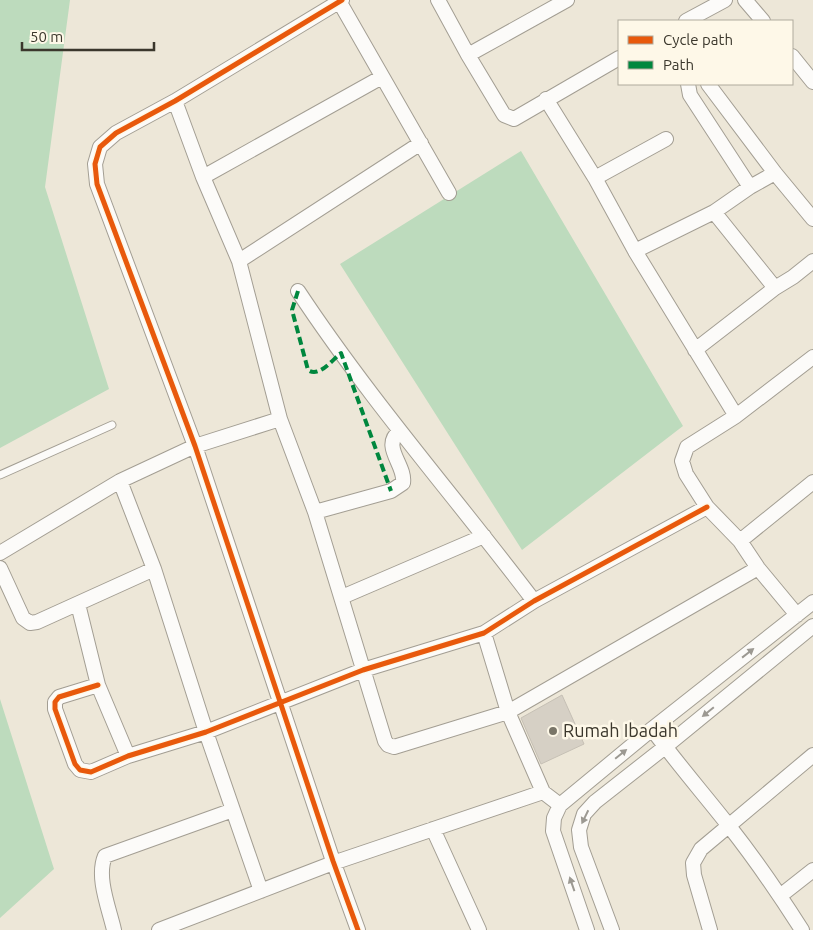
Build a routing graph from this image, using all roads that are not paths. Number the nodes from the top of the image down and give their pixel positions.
1 (438, 0) edge
2 (567, 0) edge
3 (725, 0) edge
4 (745, 0) edge
5 (340, 1) edge
6 (688, 20) edge
7 (762, 20) edge
8 (468, 55) junction
9 (793, 57) edge
10 (618, 59) edge
11 (382, 77) junction
12 (813, 82) edge
13 (688, 85) edge
14 (709, 85) edge
15 (546, 99) junction
16 (175, 101) junction
17 (666, 139) dead end
18 (420, 144) junction
19 (775, 173) junction
20 (202, 177) junction
21 (595, 178) junction
22 (750, 187) junction
23 (449, 193) dead end
24 (714, 212) junction
25 (813, 219) edge
26 (635, 251) junction
27 (813, 261) edge
28 (239, 262) junction
29 (776, 288) junction
30 (298, 291) dead end
31 (695, 350) junction
32 (813, 357) edge
33 (736, 416) junction
34 (280, 419) junction
35 (112, 425) dead end
36 (400, 431) junction
37 (195, 446) junction
38 (0, 475) edge
39 (120, 481) junction
40 (813, 482) edge
41 (707, 507) junction
42 (315, 512) junction
43 (484, 536) junction
44 (740, 541) junction
45 (0, 553) edge
46 (0, 568) edge
47 (758, 568) junction
48 (154, 569) junction
49 (342, 597) junction
50 (534, 601) junction
51 (813, 602) edge
52 (78, 604) junction
53 (797, 615) junction
54 (813, 626) edge
55 (484, 633) junction
56 (363, 670) junction
57 (98, 685) junction
58 (280, 704) junction
59 (508, 712) junction
60 (652, 728) junction
61 (206, 732) junction
62 (665, 747) junction
63 (128, 756) junction
64 (813, 756) edge
65 (543, 792) junction
66 (560, 805) junction
67 (233, 810) junction
68 (729, 826) junction
69 (433, 829) junction
70 (334, 863) junction
71 (813, 870) edge
72 (262, 890) junction
73 (780, 896) junction
74 (114, 930) edge
75 (158, 930) edge
76 (358, 930) edge
77 (479, 930) edge
78 (587, 930) edge
79 (612, 930) edge
80 (710, 930) edge
81 (802, 930) edge

1 - 8 street
2 - 8 street
3 - 6 street
4 - 7 street
5 - 11 street
5 - 16 street
8 - 15 street
9 - 12 street
10 - 15 street
11 - 18 street
11 - 20 street
13 - 22 street
14 - 19 street
15 - 21 street
16 - 20 street
16 - 37 street
17 - 21 street
18 - 23 street
18 - 28 street
19 - 22 street
19 - 25 street
20 - 28 street
21 - 26 street
22 - 24 street
24 - 26 street
24 - 29 street
26 - 31 street
27 - 29 street
28 - 34 street
29 - 31 street
30 - 36 street
31 - 33 street
32 - 33 street
33 - 41 street
34 - 37 street
34 - 42 street
35 - 38 lane
36 - 42 street
36 - 43 street
37 - 39 street
37 - 58 street
39 - 45 street
39 - 48 street
40 - 44 street
41 - 44 street
41 - 50 street
42 - 49 street
43 - 49 street
43 - 50 street
44 - 47 street
46 - 52 street
47 - 53 street
47 - 59 street
48 - 52 street
48 - 61 street
49 - 56 street
50 - 55 street
51 - 53 street
52 - 57 street
60 -> 53 street
54 -> 62 street
55 - 56 street
55 - 59 street
56 - 58 street
56 - 59 street
57 - 63 street
57 - 63 street
58 - 61 street
58 - 70 street
59 - 65 street
60 - 62 street
66 -> 60 street
61 - 63 street
61 - 67 street
62 - 68 street
62 -> 79 street
64 - 68 street
65 - 66 street
65 - 69 street
78 -> 66 street
67 - 72 street
67 - 74 street
68 - 73 street
68 - 80 street
69 - 70 street
69 - 77 street
70 - 72 street
70 - 76 street
71 - 73 street
72 - 75 street
73 - 81 street

